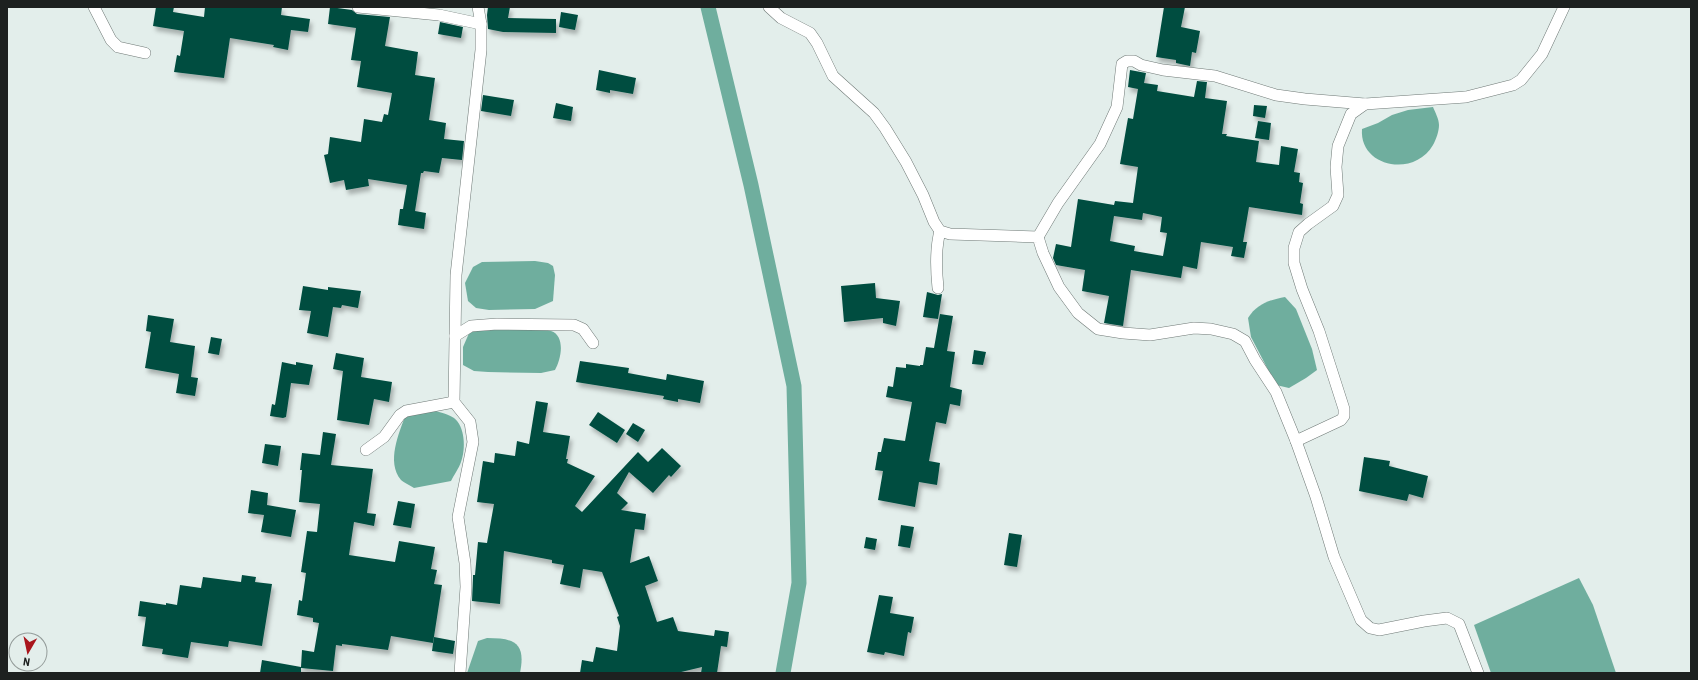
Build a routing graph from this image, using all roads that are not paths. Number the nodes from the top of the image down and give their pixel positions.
1 (94, 7) edge
2 (358, 7) edge
3 (478, 7) edge
4 (768, 7) edge
5 (1564, 7) edge
6 (481, 24) junction
7 (145, 53) dead end
8 (1365, 104) junction
9 (940, 231) junction
10 (1038, 237) junction
11 (938, 288) dead end
12 (454, 336) junction
13 (592, 343) dead end
14 (454, 402) junction
15 (1296, 441) junction
16 (366, 450) dead end
17 (460, 673) edge
18 (1478, 673) edge

1 - 7 street
2 - 6 street
3 - 6 street
4 - 9 street
5 - 8 street
6 - 12 street
8 - 10 street
8 - 15 street
9 - 10 street
9 - 11 street
10 - 15 street
12 - 13 street
12 - 14 street
14 - 16 street
14 - 17 street
15 - 18 street

